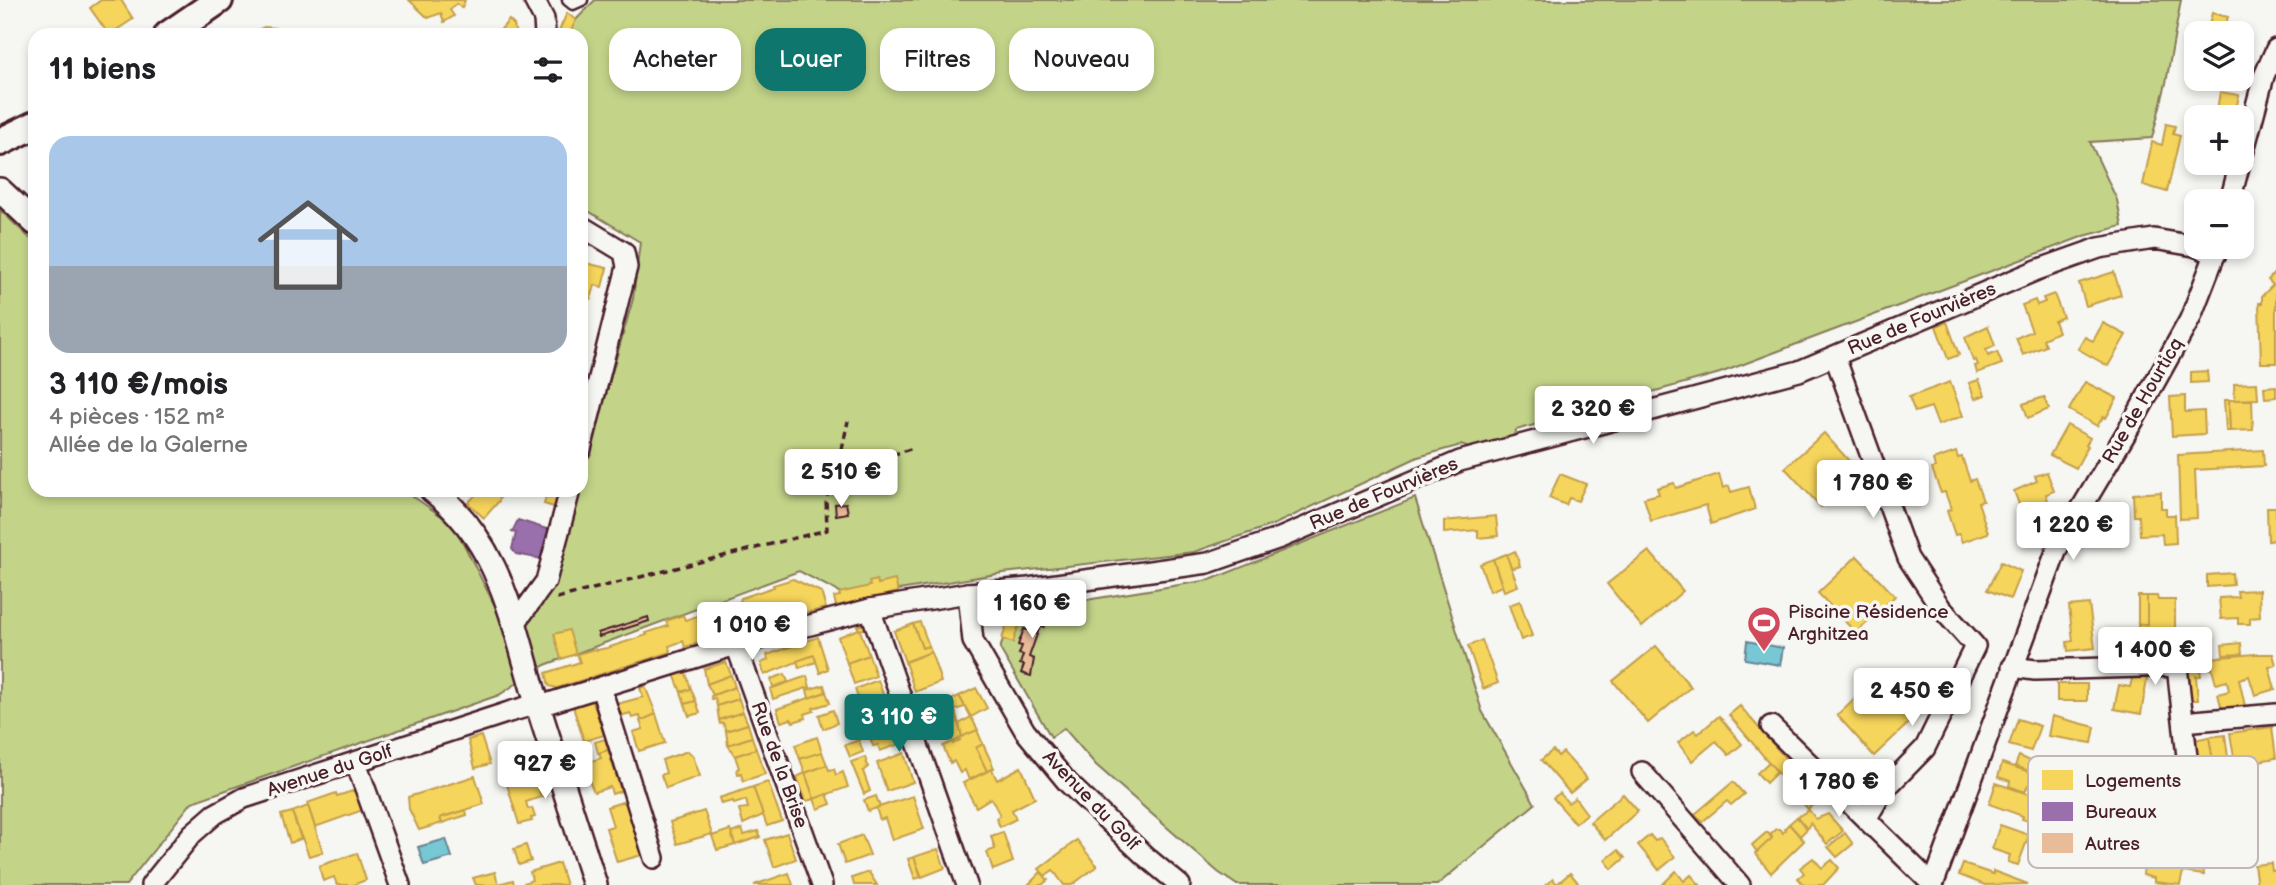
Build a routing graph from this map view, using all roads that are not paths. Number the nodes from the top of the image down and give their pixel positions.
1 (219, 0) edge
2 (534, 0) edge
3 (568, 0) edge
4 (582, 0) edge
5 (179, 28) edge
6 (545, 28) edge
7 (2276, 49) edge
8 (2254, 113) edge
9 (28, 128) edge
10 (0, 142) edge
11 (0, 190) edge
12 (28, 216) edge
13 (588, 230) edge
14 (2184, 244) edge
15 (2213, 259) edge
16 (1835, 357) junction
17 (588, 421) edge
18 (442, 497) edge
19 (568, 497) edge
20 (968, 593) junction
21 (870, 609) junction
22 (514, 625) junction
23 (736, 645) junction
24 (2012, 667) junction
25 (601, 688) junction
26 (537, 704) junction
27 (2276, 714) edge
28 (2194, 722) dead end
29 (1771, 726) dead end
30 (2187, 756) edge
31 (356, 763) junction
32 (1642, 772) dead end
33 (1867, 818) junction
34 (654, 858) dead end
35 (151, 885) edge
36 (400, 885) edge
37 (594, 885) edge
38 (822, 885) edge
39 (967, 885) edge
40 (1180, 885) edge
41 (1740, 885) edge
42 (1933, 885) edge

1 - 5 main road
2 - 6 street
3 - 4 lane
7 - 8 street
9 - 10 main road
11 - 12 street
13 - 17 street
14 - 16 street, Rue de Fourvières
15 - 24 street, Rue de Hourticq
16 - 20 street, Rue de Fourvières
16 - 33 street
18 - 22 street
19 - 22 street
20 - 21 street, Rue de Fourvières
20 - 40 street, Avenue du Golf
21 - 23 street, Rue de Fourvières
21 - 39 street
22 - 26 street
23 - 25 street, Rue de Fourvières
23 - 38 street, Rue de la Brise
24 - 30 street
24 - 42 street, Rue de Hourticq
25 - 26 street, Rue de Fourvières
25 - 34 street
26 - 31 street, Avenue du Golf
26 - 37 street
27 - 28 street
29 - 33 street
31 - 35 street, Avenue du Golf
31 - 36 street
32 - 41 street
33 - 42 street

